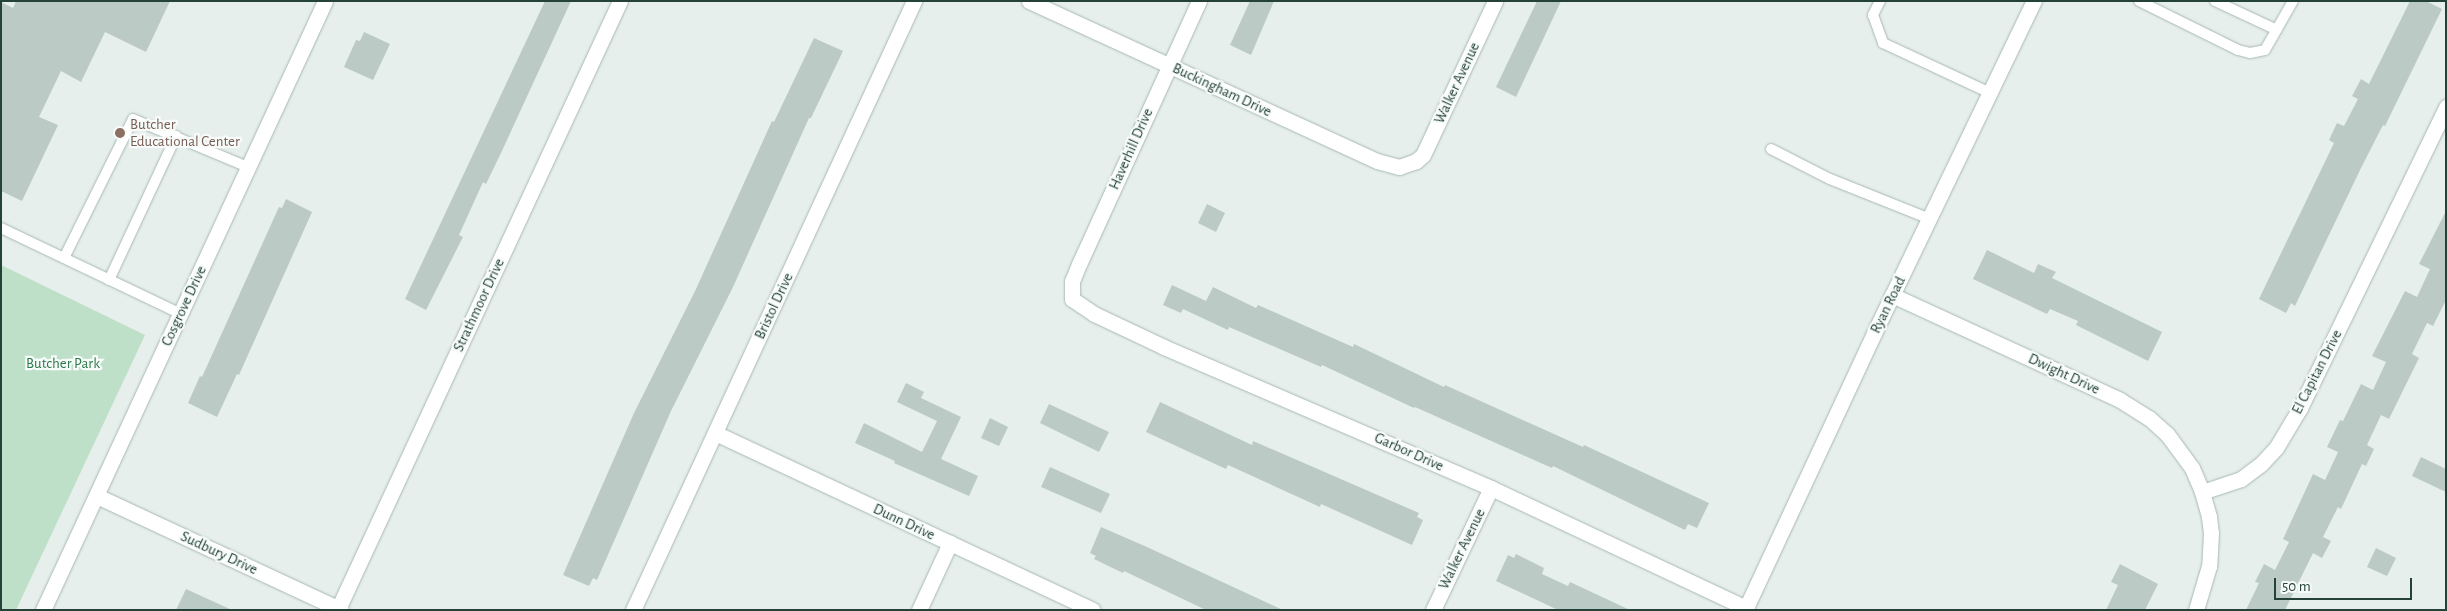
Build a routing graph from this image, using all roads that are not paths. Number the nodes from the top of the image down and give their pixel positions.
1 (325, 1) edge
2 (620, 1) edge
3 (914, 1) edge
4 (1029, 1) edge
5 (1199, 1) edge
6 (1495, 1) edge
7 (1880, 1) edge
8 (2034, 1) edge
9 (2139, 1) edge
10 (2215, 1) edge
11 (2293, 1) edge
12 (2277, 30) junction
13 (1168, 66) junction
14 (1990, 93) junction
15 (2444, 116) edge
16 (176, 136) junction
17 (1771, 148) dead end
18 (1416, 161) joint
19 (248, 167) junction
20 (1930, 219) junction
21 (1, 228) edge
22 (64, 258) junction
23 (109, 280) junction
24 (1892, 295) junction
25 (1072, 299) joint
26 (180, 314) junction
27 (715, 433) junction
28 (1491, 488) junction
29 (2202, 492) junction
30 (97, 496) junction
31 (950, 543) junction
32 (340, 609) edge
33 (1745, 609) edge
34 (43, 610) edge
35 (632, 610) edge
36 (919, 610) edge
37 (1093, 610) edge
38 (1433, 610) edge
39 (2196, 610) edge

1 - 19 street, Cosgrove Drive
2 - 32 street, Strathmoor Drive
3 - 27 street, Bristol Drive
4 - 13 street, Buckingham Drive
5 - 13 street, Haverhill Drive
6 - 18 street, Walker Avenue
7 - 14 lane
8 - 14 street, Ryan Road
9 - 12 lane
10 - 12 lane
11 - 12 lane
13 - 18 street, Buckingham Drive
13 - 25 street, Haverhill Drive
14 - 20 street, Ryan Road
15 - 29 street, El Capitan Drive
16 - 19 lane
16 - 22 lane
16 - 23 lane
17 - 20 lane
19 - 26 street, Cosgrove Drive
20 - 24 street, Ryan Road
21 - 22 lane
22 - 23 lane
23 - 26 lane
24 - 29 street, Dwight Drive
24 - 33 street, Ryan Road
25 - 28 street, Garbor Drive
26 - 30 street, Cosgrove Drive
27 - 31 street, Dunn Drive
27 - 35 street, Bristol Drive
28 - 33 street, Garbor Drive
28 - 38 street, Walker Avenue
29 - 39 street
30 - 32 street, Sudbury Drive
30 - 34 street, Cosgrove Drive
31 - 36 street
31 - 37 street, Dunn Drive

